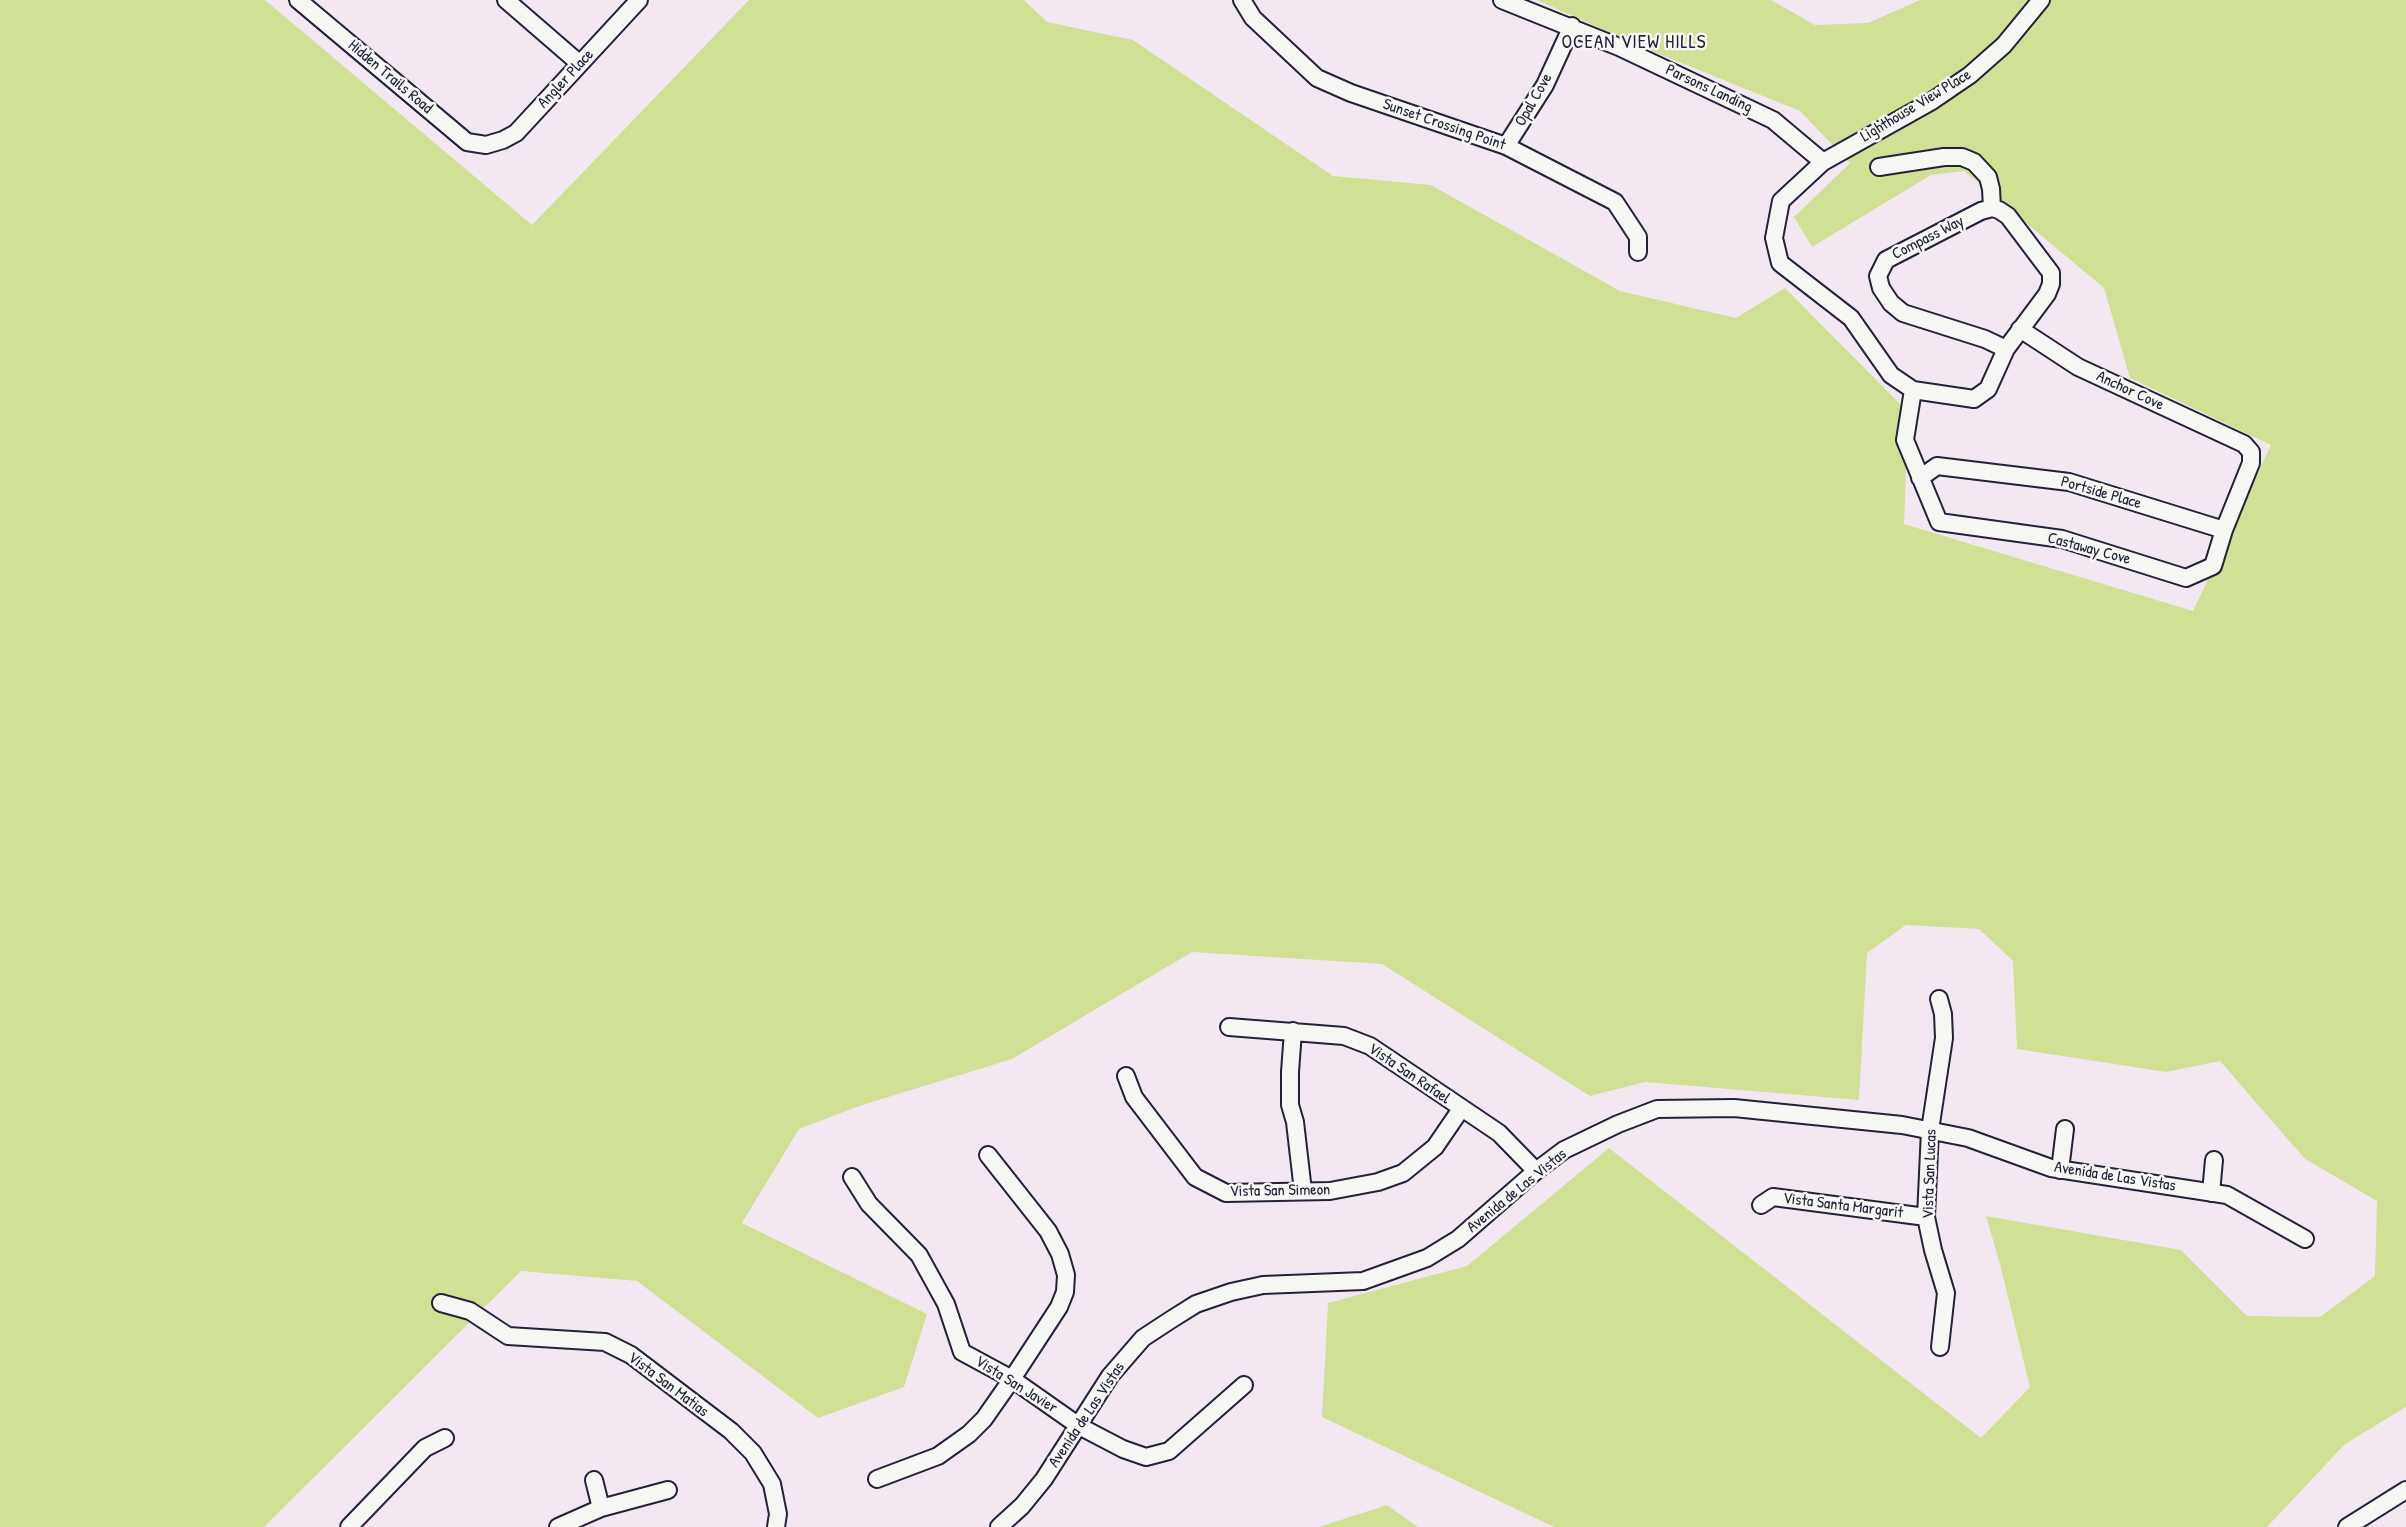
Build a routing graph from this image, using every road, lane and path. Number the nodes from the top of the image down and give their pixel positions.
1 (298, 0) edge
2 (506, 0) edge
3 (639, 0) edge
4 (1242, 0) edge
5 (1502, 0) edge
6 (2041, 0) edge
7 (1572, 26) junction
8 (580, 64) junction
9 (486, 145) joint
10 (1506, 146) junction
11 (1823, 162) junction
12 (1878, 167) dead end
13 (1992, 208) junction
14 (1638, 252) dead end
15 (2020, 329) junction
16 (2006, 350) junction
17 (1913, 390) junction
18 (2244, 444) joint
19 (1920, 478) junction
20 (2224, 530) junction
21 (1939, 999) dead end
22 (1229, 1027) dead end
23 (1293, 1032) junction
24 (1126, 1076) dead end
25 (1461, 1109) junction
26 (2065, 1129) dead end
27 (1930, 1130) junction
28 (988, 1155) dead end
29 (2214, 1160) dead end
30 (2060, 1170) junction
31 (1536, 1171) junction
32 (852, 1178) dead end
33 (1303, 1191) junction
34 (2211, 1193) junction
35 (1761, 1204) dead end
36 (1926, 1217) junction
37 (2305, 1239) dead end
38 (441, 1303) dead end
39 (1940, 1347) dead end
40 (1012, 1379) junction
41 (1244, 1385) dead end
42 (1079, 1426) junction
43 (445, 1438) dead end
44 (877, 1479) dead end
45 (594, 1480) dead end
46 (668, 1490) dead end
47 (2406, 1490) edge
48 (602, 1508) junction
49 (349, 1527) edge
50 (558, 1527) edge
51 (776, 1527) edge
52 (999, 1527) edge
53 (2347, 1527) edge

1 - 9 street, Hidden Trails Road
2 - 8 street
3 - 8 street, Angler Place
4 - 10 street, Sunset Crossing Point
5 - 7 street, Parsons Landing
6 - 11 street, Lighthouse View Place
7 - 10 street, Opal Cove
7 - 11 street, Parsons Landing
8 - 9 street, Angler Place
10 - 14 street, Sunset Crossing Point
11 - 17 street, Lighthouse View Place
12 - 13 street
13 - 15 street
13 - 16 street, Compass Way
15 - 16 street
15 - 18 street, Anchor Cove
16 - 17 street
17 - 19 street, Castaway Cove
18 - 20 street, Castaway Cove
19 - 20 street, Portside Place
19 - 20 street, Castaway Cove
21 - 27 street, Vista San Lucas
22 - 23 street, Vista San Rafael
23 - 25 street, Vista San Rafael
23 - 33 street
24 - 33 street, Vista San Simeon
25 - 31 street, Vista San Rafael
25 - 33 street, Vista San Simeon
26 - 30 street
27 - 30 street, Avenida de Las Vistas
27 - 31 street, Avenida de Las Vistas
27 - 36 street, Vista San Lucas
28 - 40 street
29 - 34 street
30 - 34 street, Avenida de Las Vistas
31 - 42 street, Avenida de Las Vistas
32 - 40 street, Vista San Javier
34 - 37 street, Avenida de Las Vistas
35 - 36 street, Vista Santa Margarit
36 - 39 street, Vista San Lucas
38 - 51 street, Vista San Matias
40 - 42 street, Vista San Javier
40 - 44 street
41 - 42 street, Vista San Javier
42 - 52 street, Avenida de Las Vistas
43 - 49 street
45 - 48 street
46 - 48 street
47 - 53 street
48 - 50 street

